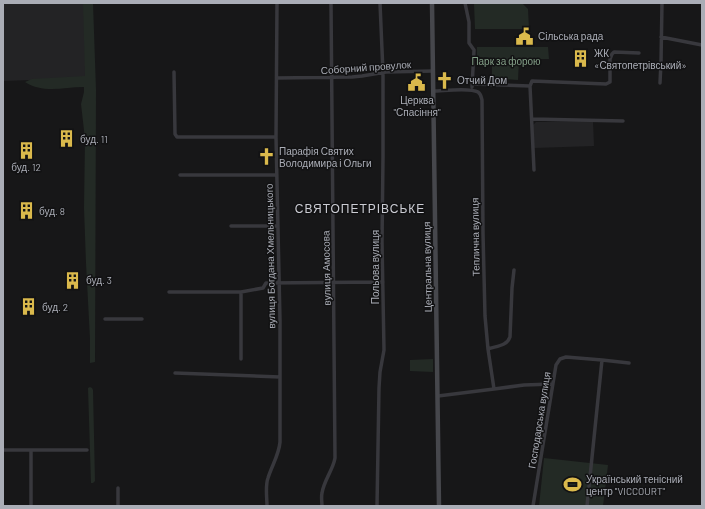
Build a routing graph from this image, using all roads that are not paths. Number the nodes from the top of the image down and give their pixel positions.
1 (277, 3) edge
2 (332, 3) edge
3 (380, 3) edge
4 (432, 3) edge
5 (465, 3) edge
6 (662, 3) edge
7 (661, 37) junction
8 (702, 45) edge
9 (639, 53) dead end
10 (433, 70) junction
11 (174, 72) dead end
12 (383, 72) junction
13 (277, 78) junction
14 (332, 78) junction
15 (660, 83) dead end
16 (473, 84) junction
17 (530, 86) junction
18 (471, 90) junction
19 (433, 91) junction
20 (532, 119) junction
21 (623, 121) dead end
22 (276, 137) junction
23 (534, 170) dead end
24 (180, 175) dead end
25 (277, 175) junction
26 (231, 226) dead end
27 (278, 226) junction
28 (514, 270) dead end
29 (383, 282) junction
30 (279, 283) junction
31 (334, 283) junction
32 (169, 292) dead end
33 (241, 292) junction
34 (105, 319) dead end
35 (142, 319) dead end
36 (488, 349) junction
37 (241, 358) dead end
38 (602, 360) junction
39 (629, 363) dead end
40 (175, 373) dead end
41 (280, 377) junction
42 (553, 384) junction
43 (494, 389) junction
44 (438, 396) junction
45 (3, 450) edge
46 (31, 450) junction
47 (87, 450) dead end
48 (118, 488) dead end
49 (32, 506) edge
50 (118, 506) edge
51 (267, 506) edge
52 (322, 506) edge
53 (376, 506) edge
54 (440, 506) edge
55 (532, 506) edge
56 (587, 506) edge

1 - 13 street, вулиця Богдана Хмельницького
2 - 14 street, вулиця Амосова
3 - 12 street, Польова вулиця
4 - 10 main road, Центральна вулиця
5 - 16 street
6 - 7 street
7 - 8 street
7 - 15 street
9 - 17 street
10 - 12 street, Соборний провулок
10 - 19 main road, Центральна вулиця
11 - 22 street
12 - 14 street, Соборний провулок
12 - 29 street, Польова вулиця
13 - 14 street, Соборний провулок
13 - 22 street, вулиця Богдана Хмельницького
14 - 31 street, вулиця Амосова
16 - 17 street
16 - 18 street
17 - 20 street
18 - 19 street
18 - 36 street, Теплична вулиця
19 - 44 main road, Центральна вулиця
20 - 21 street
20 - 23 street
22 - 25 street, вулиця Богдана Хмельницького
24 - 25 street
25 - 27 street, вулиця Богдана Хмельницького
26 - 27 street
27 - 30 street, вулиця Богдана Хмельницького
28 - 36 street
29 - 31 street
29 - 53 street, Польова вулиця
30 - 31 street
30 - 33 street
30 - 41 street, вулиця Богдана Хмельницького
31 - 52 street, вулиця Амосова
32 - 33 street
33 - 37 street
34 - 35 street
36 - 43 street, Теплична вулиця
38 - 39 street
38 - 42 street, Господарська вулиця
38 - 56 street
40 - 41 street
41 - 51 street, вулиця Богдана Хмельницького
42 - 43 street
42 - 55 street, Господарська вулиця
43 - 44 street
44 - 54 main road, Центральна вулиця
45 - 46 street
46 - 47 street
46 - 49 street
48 - 50 street

